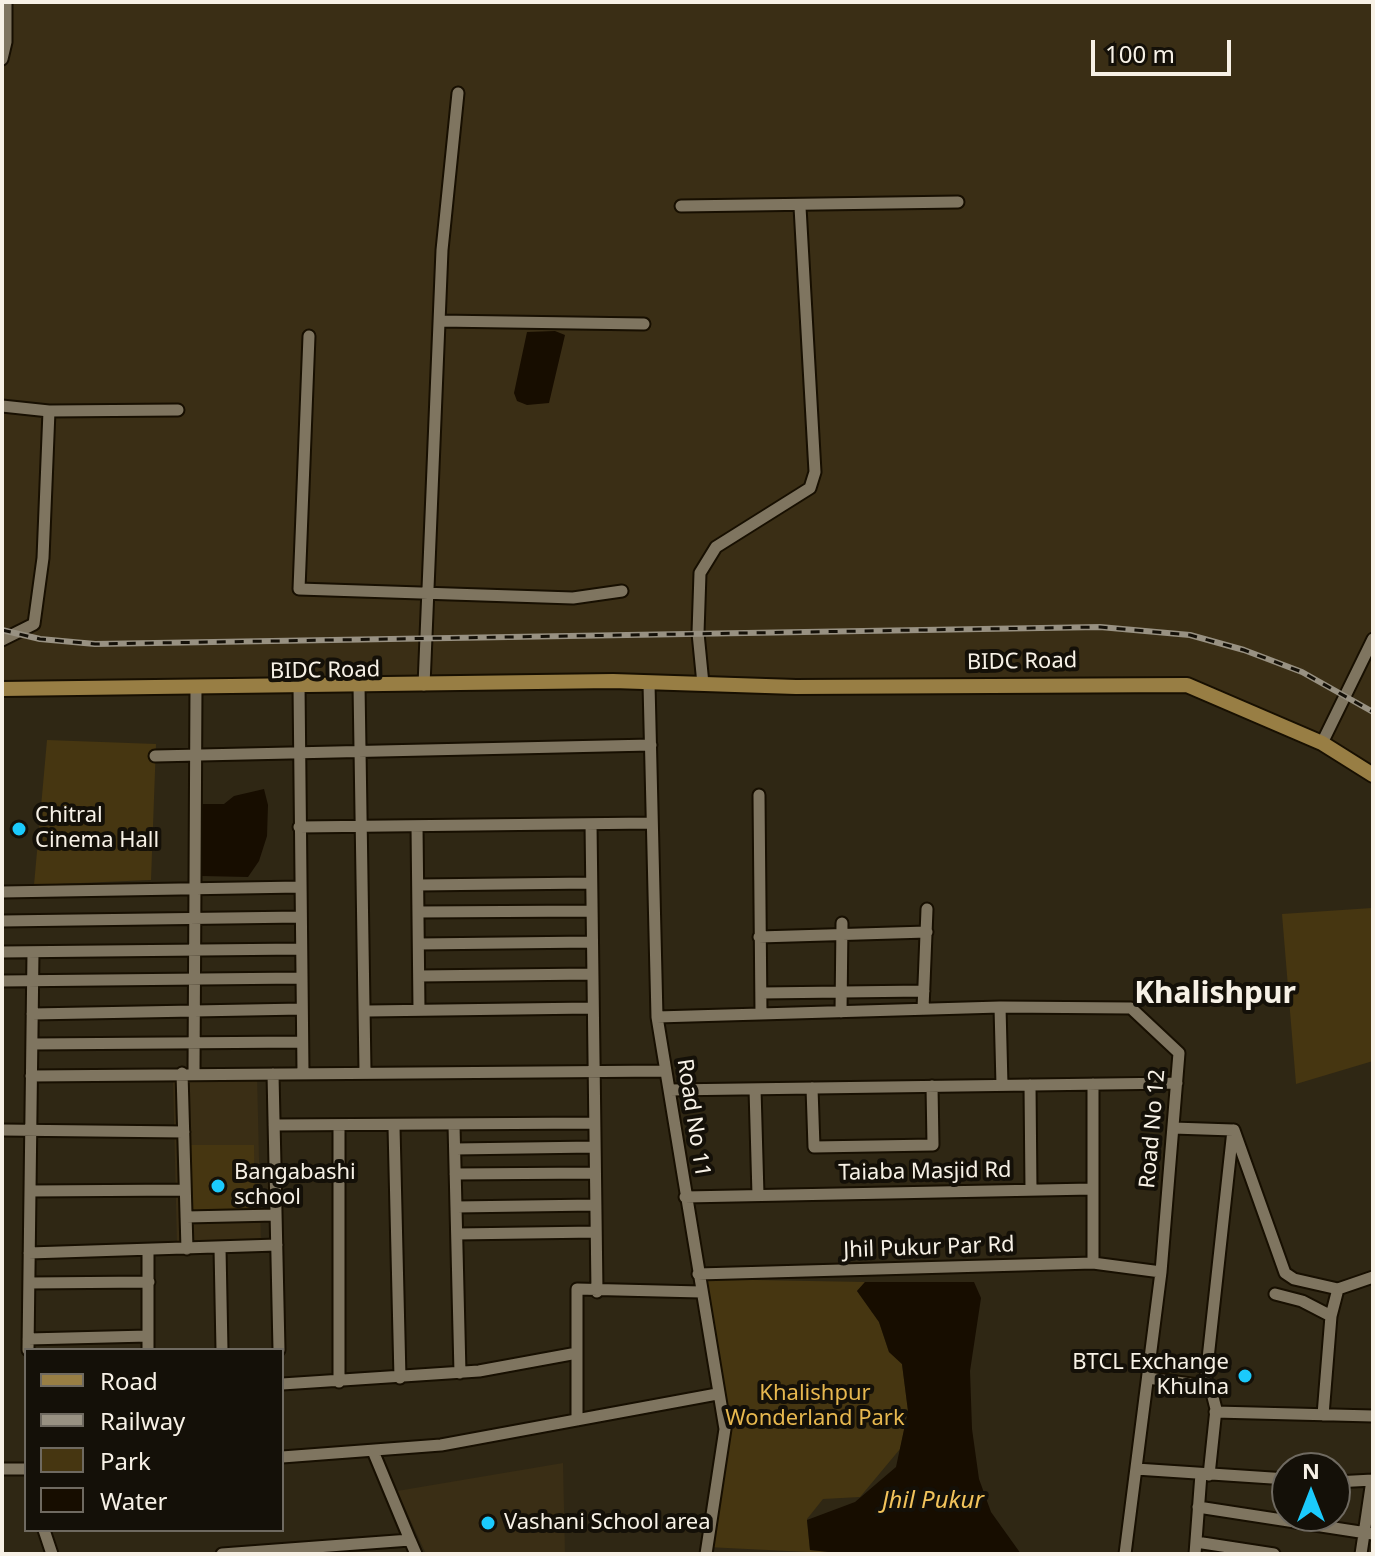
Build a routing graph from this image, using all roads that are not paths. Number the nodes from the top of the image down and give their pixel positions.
1 (6, 2) edge
2 (2, 59) edge
3 (458, 93) dead end
4 (958, 202) dead end
5 (681, 206) dead end
6 (800, 207) junction
7 (439, 321) junction
8 (644, 324) dead end
9 (309, 336) dead end
10 (2, 406) edge
11 (178, 410) dead end
12 (49, 411) junction
13 (426, 591) junction
14 (622, 591) dead end
15 (1373, 639) edge
16 (2, 640) edge
17 (649, 684) junction
18 (703, 684) junction
19 (424, 685) junction
20 (2, 689) edge
21 (359, 689) junction
22 (298, 690) junction
23 (196, 691) junction
24 (2, 698) edge
25 (1322, 743) junction
26 (651, 745) junction
27 (298, 752) junction
28 (359, 752) junction
29 (155, 756) dead end
30 (195, 758) junction
31 (1373, 775) edge
32 (759, 795) dead end
33 (651, 823) junction
34 (591, 824) junction
35 (417, 826) junction
36 (299, 827) junction
37 (362, 827) junction
38 (591, 883) junction
39 (418, 885) junction
40 (194, 887) junction
41 (300, 887) junction
42 (2, 892) edge
43 (927, 909) dead end
44 (591, 911) junction
45 (418, 912) junction
46 (301, 917) junction
47 (194, 919) junction
48 (2, 921) edge
49 (842, 928) junction
50 (927, 932) junction
51 (759, 937) junction
52 (591, 942) junction
53 (419, 944) junction
54 (194, 948) junction
55 (301, 949) junction
56 (2, 952) edge
57 (33, 952) junction
58 (591, 974) junction
59 (419, 976) junction
60 (194, 978) junction
61 (301, 978) junction
62 (2, 981) edge
63 (33, 981) junction
64 (924, 991) junction
65 (841, 992) junction
66 (761, 993) junction
67 (1000, 1007) junction
68 (591, 1008) junction
69 (302, 1009) junction
70 (923, 1009) junction
71 (419, 1010) junction
72 (194, 1011) junction
73 (368, 1011) dead end
74 (841, 1012) junction
75 (32, 1014) junction
76 (761, 1014) junction
77 (657, 1017) junction
78 (194, 1041) junction
79 (302, 1042) junction
80 (32, 1044) junction
81 (365, 1071) junction
82 (666, 1071) junction
83 (188, 1072) junction
84 (303, 1072) junction
85 (592, 1072) junction
86 (273, 1074) junction
87 (31, 1076) junction
88 (1177, 1083) junction
89 (1093, 1084) junction
90 (1002, 1085) junction
91 (1030, 1085) junction
92 (932, 1086) junction
93 (812, 1088) junction
94 (755, 1089) junction
95 (669, 1090) junction
96 (593, 1123) junction
97 (274, 1125) junction
98 (454, 1125) junction
99 (339, 1127) junction
100 (394, 1127) junction
101 (1173, 1128) junction
102 (2, 1130) edge
103 (1233, 1130) junction
104 (31, 1132) junction
105 (184, 1132) junction
106 (594, 1147) junction
107 (455, 1149) junction
108 (594, 1173) junction
109 (455, 1174) junction
110 (1092, 1189) junction
111 (185, 1190) junction
112 (1031, 1190) junction
113 (30, 1191) junction
114 (758, 1195) junction
115 (685, 1197) junction
116 (595, 1205) junction
117 (456, 1207) junction
118 (276, 1215) junction
119 (186, 1217) junction
120 (596, 1232) junction
121 (457, 1234) junction
122 (277, 1245) junction
123 (220, 1248) junction
124 (187, 1249) junction
125 (148, 1250) junction
126 (29, 1253) junction
127 (1093, 1263) junction
128 (1161, 1272) junction
129 (698, 1274) junction
130 (1373, 1277) edge
131 (149, 1282) junction
132 (29, 1283) junction
133 (1338, 1289) junction
134 (597, 1292) junction
135 (701, 1292) junction
136 (1275, 1294) dead end
137 (1331, 1316) junction
138 (148, 1336) junction
139 (28, 1345) edge
140 (148, 1348) edge
141 (222, 1348) edge
142 (279, 1348) edge
143 (577, 1353) junction
144 (460, 1373) junction
145 (400, 1378) junction
146 (1148, 1378) junction
147 (339, 1382) junction
148 (284, 1384) edge
149 (1205, 1386) junction
150 (717, 1394) junction
151 (1215, 1412) junction
152 (1323, 1415) junction
153 (1373, 1416) edge
154 (577, 1420) junction
155 (373, 1451) junction
156 (284, 1457) edge
157 (2, 1469) edge
158 (24, 1469) edge
159 (1136, 1469) junction
160 (1205, 1474) junction
161 (1271, 1478) edge
162 (1372, 1480) edge
163 (1351, 1481) edge
164 (1198, 1507) junction
165 (45, 1532) edge
166 (1369, 1534) edge
167 (410, 1540) junction
168 (1195, 1548) edge
169 (325, 1550) edge
170 (52, 1554) edge
171 (222, 1554) edge
172 (235, 1554) edge
173 (416, 1554) edge
174 (706, 1554) edge
175 (1125, 1554) edge
176 (1274, 1554) edge
177 (1361, 1554) edge

1 - 2 street
3 - 7 street
4 - 6 street
5 - 6 street
6 - 18 street
7 - 8 street
7 - 13 street
9 - 13 street
10 - 12 street
11 - 12 street
12 - 16 street
13 - 14 street
13 - 19 street
15 - 25 street
17 - 18 main road, BIDC Road
17 - 19 main road, BIDC Road
17 - 21 main road, BIDC Road
17 - 26 street, Road No 11
18 - 25 main road, BIDC Road
19 - 21 main road, BIDC Road
20 - 23 main road, BIDC Road
21 - 22 main road, BIDC Road
21 - 28 street
22 - 23 main road, BIDC Road
22 - 27 street
23 - 24 main road, BIDC Road
23 - 30 street
25 - 31 main road, BIDC Road
26 - 28 street
26 - 33 street, Road No 11
27 - 28 street
27 - 30 street
27 - 36 street
28 - 37 street
29 - 30 street
30 - 40 street
32 - 51 street
33 - 34 street
33 - 77 street, Road No 11
34 - 35 street
34 - 38 street
35 - 37 street
35 - 39 street
36 - 37 street
36 - 41 street
37 - 81 street
38 - 39 street
38 - 44 street
39 - 45 street
40 - 41 street
40 - 42 street
40 - 47 street
41 - 46 street
43 - 50 street
44 - 45 street
44 - 52 street
45 - 53 street
46 - 47 street
46 - 55 street
47 - 48 street
47 - 54 street
49 - 50 street
49 - 51 street
49 - 65 street
50 - 64 street
51 - 66 street
52 - 53 street
52 - 58 street
53 - 59 street
54 - 55 street
54 - 57 street
54 - 60 street
55 - 61 street
56 - 57 street
57 - 63 street
58 - 59 street
58 - 68 street
59 - 71 street
60 - 61 street
60 - 63 street
60 - 72 street
61 - 69 street
62 - 63 street
63 - 75 street
64 - 65 street
64 - 70 street
65 - 66 street
65 - 74 street
66 - 76 street
67 - 70 street, Road No 12
67 - 88 street, Road No 12
67 - 90 street
68 - 71 street
68 - 85 street
69 - 72 street
69 - 79 street
70 - 74 street, Road No 12
71 - 73 street
72 - 75 street
72 - 78 street
74 - 76 street, Road No 12
75 - 80 street
76 - 77 street, Road No 12
77 - 82 street, Road No 11
78 - 79 street
78 - 80 street
78 - 83 street
79 - 84 street
80 - 87 street
81 - 84 street
81 - 85 street
82 - 85 street
82 - 95 street, Road No 11
83 - 86 street
83 - 87 street
83 - 105 street
84 - 86 street
85 - 96 street
86 - 97 street
87 - 104 street
88 - 89 street
88 - 101 street, Road No 12
89 - 91 street
89 - 110 street
90 - 91 street
90 - 92 street
91 - 112 street
92 - 93 street
92 - 93 street
93 - 94 street
94 - 95 street
94 - 114 street
95 - 115 street, Road No 11
96 - 98 street
96 - 106 street
97 - 99 street
97 - 118 street
98 - 100 street
98 - 107 street
99 - 100 street
99 - 147 street
100 - 145 street
101 - 103 street
101 - 128 street, Road No 12
102 - 104 street
103 - 133 street
103 - 149 street
104 - 105 street
104 - 113 street
105 - 111 street
106 - 107 street
106 - 108 street
107 - 109 street
108 - 109 street
108 - 116 street
109 - 117 street
110 - 112 street, Taiaba Masjid Rd
110 - 127 street
111 - 113 street
111 - 119 street
112 - 114 street, Taiaba Masjid Rd
113 - 126 street
114 - 115 street, Taiaba Masjid Rd
115 - 129 street, Road No 11
116 - 117 street
116 - 120 street
117 - 121 street
118 - 119 street
118 - 122 street
119 - 124 street
120 - 121 street
120 - 134 street
121 - 144 street
122 - 123 street
122 - 142 street
123 - 124 street
123 - 141 street
124 - 125 street
125 - 126 street
125 - 131 street
126 - 132 street
127 - 128 street, Jhil Pukur Par Rd
127 - 129 street, Jhil Pukur Par Rd
128 - 146 street, Road No 12
129 - 135 street, Road No 11
130 - 133 street
131 - 132 street
131 - 138 street
132 - 139 street
133 - 137 street
134 - 135 street
134 - 143 street
135 - 150 street, Road No 11
136 - 137 street
137 - 152 street
138 - 139 street
138 - 140 street
143 - 144 street
143 - 154 street
144 - 145 street
145 - 147 street
146 - 149 street
146 - 159 street, Road No 12
147 - 148 street
149 - 151 street
150 - 154 street
150 - 174 street, Road No 11
151 - 152 street
151 - 160 street
152 - 153 street
154 - 155 street
155 - 156 street
155 - 167 street
157 - 158 street
159 - 160 street
159 - 175 street, Road No 12
160 - 161 street
160 - 164 street
162 - 163 street
162 - 166 street
164 - 166 street
164 - 168 street
165 - 170 street
166 - 177 street
167 - 169 street
167 - 173 street
168 - 176 street
169 - 172 street
171 - 172 street

